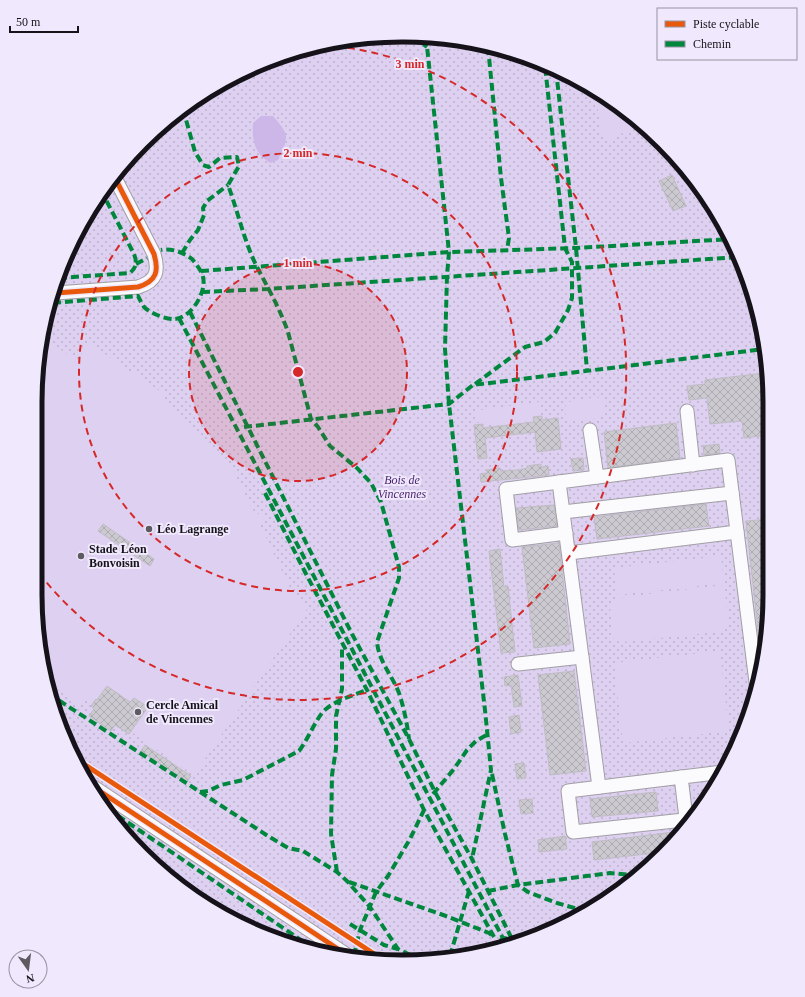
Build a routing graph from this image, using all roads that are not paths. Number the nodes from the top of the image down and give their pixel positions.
1 (117, 182) edge
2 (59, 293) edge
3 (687, 411) dead end
4 (590, 430) dead end
5 (693, 465) junction
6 (597, 478) junction
7 (559, 482) junction
8 (732, 493) junction
9 (563, 512) junction
10 (737, 532) junction
11 (566, 533) junction
12 (569, 552) junction
13 (582, 657) junction
14 (756, 662) edge
15 (518, 664) dead end
16 (716, 773) edge
17 (681, 777) junction
18 (599, 787) junction
19 (101, 792) edge
20 (688, 815) edge
21 (682, 823) edge
22 (334, 948) edge

1 - 2 street
3 - 5 street
4 - 6 street
5 - 6 street
5 - 8 street
6 - 7 street
7 - 9 street
7 - 11 street
8 - 9 street
8 - 10 street
9 - 11 street
10 - 12 street
10 - 14 street
11 - 12 street
12 - 13 street
13 - 15 street
13 - 18 street
16 - 17 street
17 - 18 street
17 - 20 street
18 - 21 street
19 - 22 street

